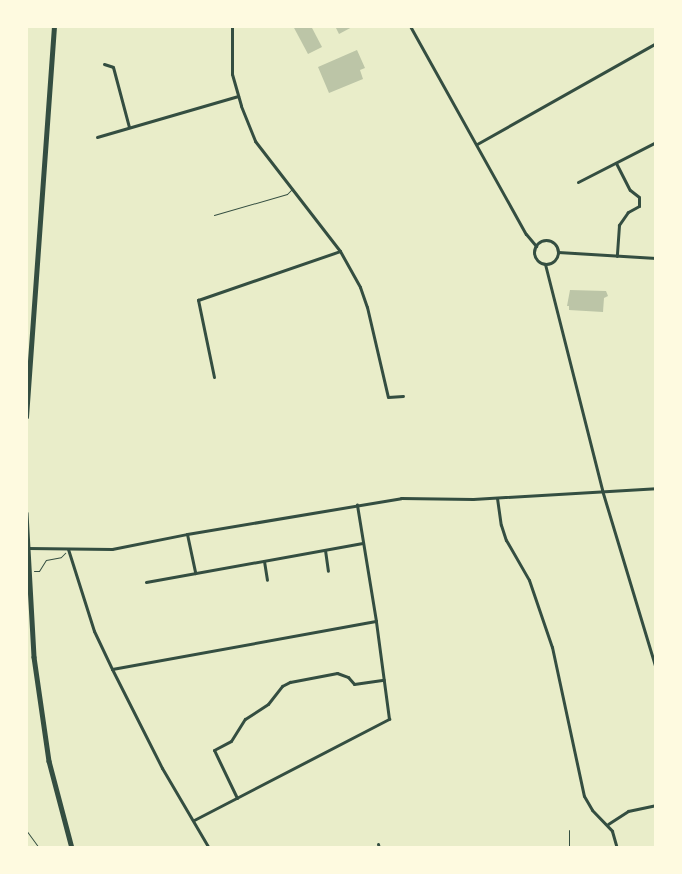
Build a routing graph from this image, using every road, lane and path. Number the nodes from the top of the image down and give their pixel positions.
1 (54, 26) edge
2 (232, 26) edge
3 (410, 26) edge
4 (656, 43) edge
5 (104, 64) dead end
6 (238, 96) junction
7 (129, 127) junction
8 (97, 136) dead end
9 (656, 142) edge
10 (477, 144) junction
11 (616, 163) junction
12 (578, 182) dead end
13 (292, 189) junction
14 (214, 215) dead end
15 (536, 246) junction
16 (340, 251) junction
17 (558, 252) junction
18 (617, 256) junction
19 (656, 258) edge
20 (545, 264) junction
21 (214, 377) dead end
22 (403, 396) dead end
23 (26, 417) edge
24 (656, 488) edge
25 (602, 490) junction
26 (497, 498) junction
27 (357, 506) junction
28 (26, 513) edge
29 (187, 534) junction
30 (363, 543) junction
31 (27, 548) edge
32 (68, 549) junction
33 (325, 550) junction
34 (264, 561) junction
35 (28, 571) junction
36 (328, 571) dead end
37 (195, 573) junction
38 (267, 580) dead end
39 (146, 582) dead end
40 (376, 622) junction
41 (656, 669) edge
42 (112, 670) junction
43 (384, 680) junction
44 (237, 798) junction
45 (656, 805) edge
46 (194, 820) junction
47 (608, 824) junction
48 (26, 830) edge
49 (569, 830) dead end
50 (39, 848) edge
51 (72, 848) edge
52 (209, 848) edge
53 (570, 848) edge
54 (617, 848) edge

1 - 23 main road
2 - 6 street
3 - 10 street
4 - 10 street
5 - 7 street
6 - 7 street
6 - 13 street
7 - 8 street
9 - 11 street
10 - 15 street
11 - 12 street
11 - 18 street
13 - 14 lane
13 - 16 street
15 - 17 street
15 - 20 street
16 - 21 street
16 - 22 street
17 - 18 street
17 - 20 street
18 - 19 street
20 - 25 street
24 - 25 street
25 - 26 street
25 - 41 street
26 - 27 street
26 - 47 street
27 - 29 street
27 - 30 street
28 - 31 main road
29 - 32 street
29 - 37 street
30 - 33 street
30 - 40 street
31 - 32 street
31 - 35 main road
32 - 35 path
32 - 42 street
33 - 34 street
33 - 36 street
34 - 37 street
34 - 38 street
35 - 51 main road
37 - 39 street
40 - 42 street
40 - 43 street
42 - 46 street
43 - 44 street
43 - 44 street
44 - 46 street
45 - 47 street
46 - 52 street
47 - 54 street
48 - 50 path
49 - 53 lane

